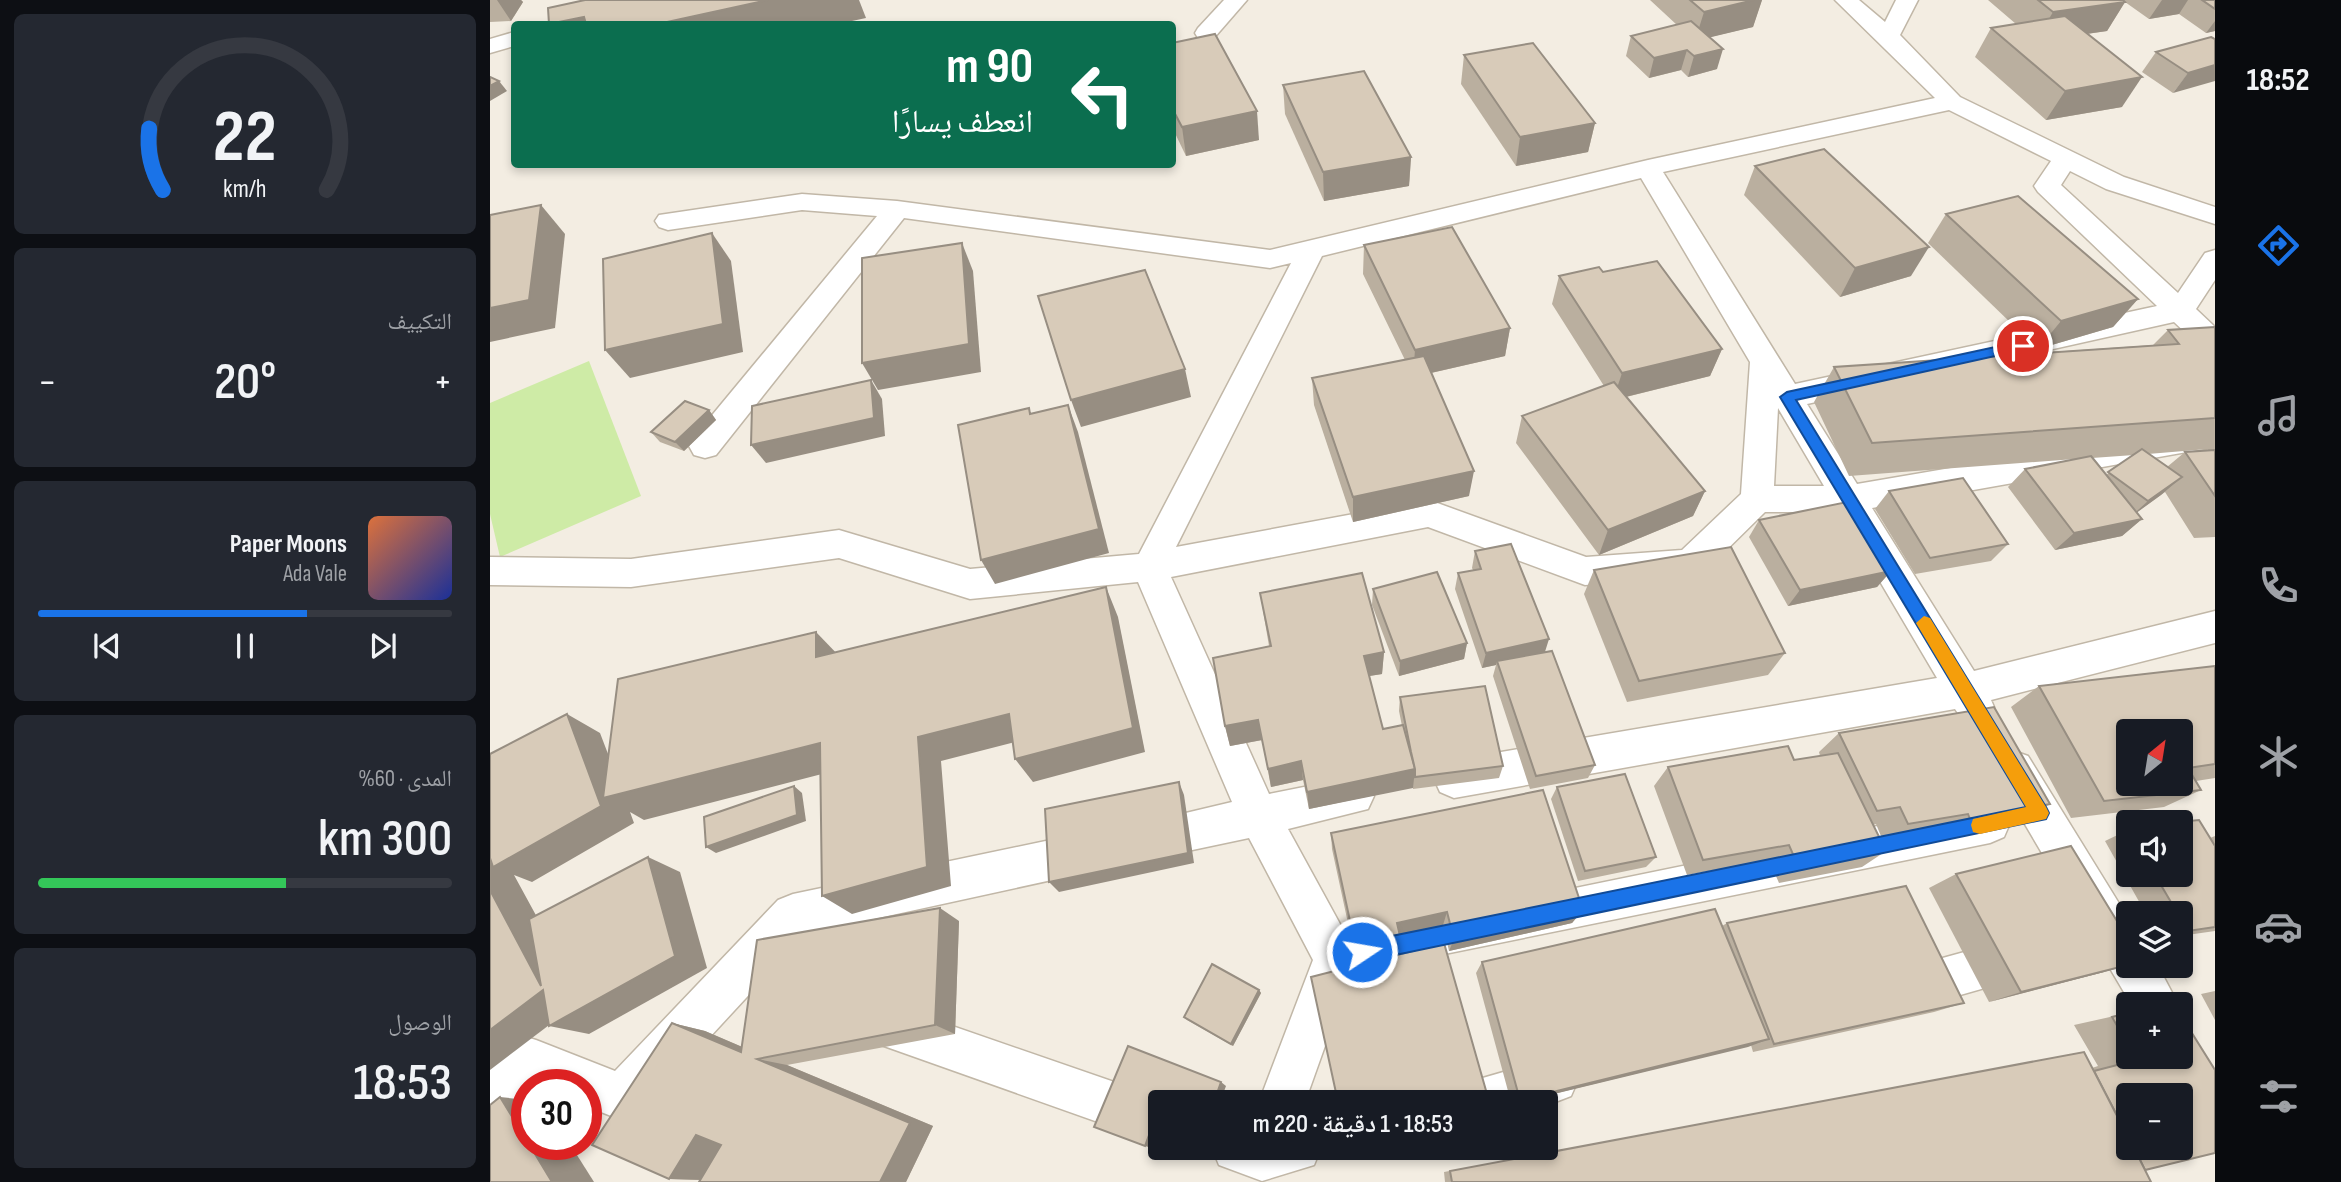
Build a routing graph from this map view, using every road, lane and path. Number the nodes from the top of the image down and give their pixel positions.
1 (1236, 0) edge
2 (1846, 0) edge
3 (1907, 0) edge
4 (1206, 33) edge
5 (1888, 36) junction
6 (511, 40) edge
7 (490, 46) edge
8 (1952, 102) junction
9 (2064, 160) junction
10 (1648, 168) junction
11 (897, 209) junction
12 (2215, 216) edge
13 (668, 221) dead end
14 (1312, 250) junction
15 (2215, 259) edge
16 (2180, 312) junction
17 (2215, 344) edge
18 (1765, 361) junction
19 (1787, 397) junction
20 (2215, 435) edge
21 (705, 446) dead end
22 (1757, 499) junction
23 (1849, 499) junction
24 (1149, 566) junction
25 (490, 571) edge
26 (2215, 627) edge
27 (1965, 690) junction
28 (2040, 813) junction
29 (1258, 815) junction
30 (2102, 950) edge
31 (1335, 958) junction
32 (2144, 992) edge
33 (1859, 1001) edge
34 (845, 1010) edge
35 (490, 1049) edge
36 (536, 1063) junction
37 (1591, 1071) edge
38 (1286, 1090) edge
39 (1517, 1090) edge
40 (623, 1097) junction
41 (490, 1101) edge
42 (1148, 1117) edge
43 (674, 1132) edge

1 - 4 street
2 - 5 street
3 - 5 street
5 - 8 street
6 - 7 street
8 - 9 street
8 - 10 street
9 - 12 street
9 - 16 street
10 - 14 street
10 - 18 street
11 - 13 street
11 - 14 street
11 - 21 street
14 - 24 street
15 - 16 street
16 - 17 street
16 - 19 street
18 - 19 street
18 - 22 street
19 - 23 street
20 - 23 street
22 - 23 street
22 - 24 street
23 - 27 street
24 - 25 street
24 - 29 street
26 - 27 street
27 - 28 street
27 - 29 street
28 - 30 street
28 - 31 street
29 - 31 street
29 - 40 street
30 - 32 street
30 - 33 street
31 - 38 street
34 - 42 street
35 - 36 street
36 - 40 street
36 - 41 street
37 - 39 street
40 - 43 street

